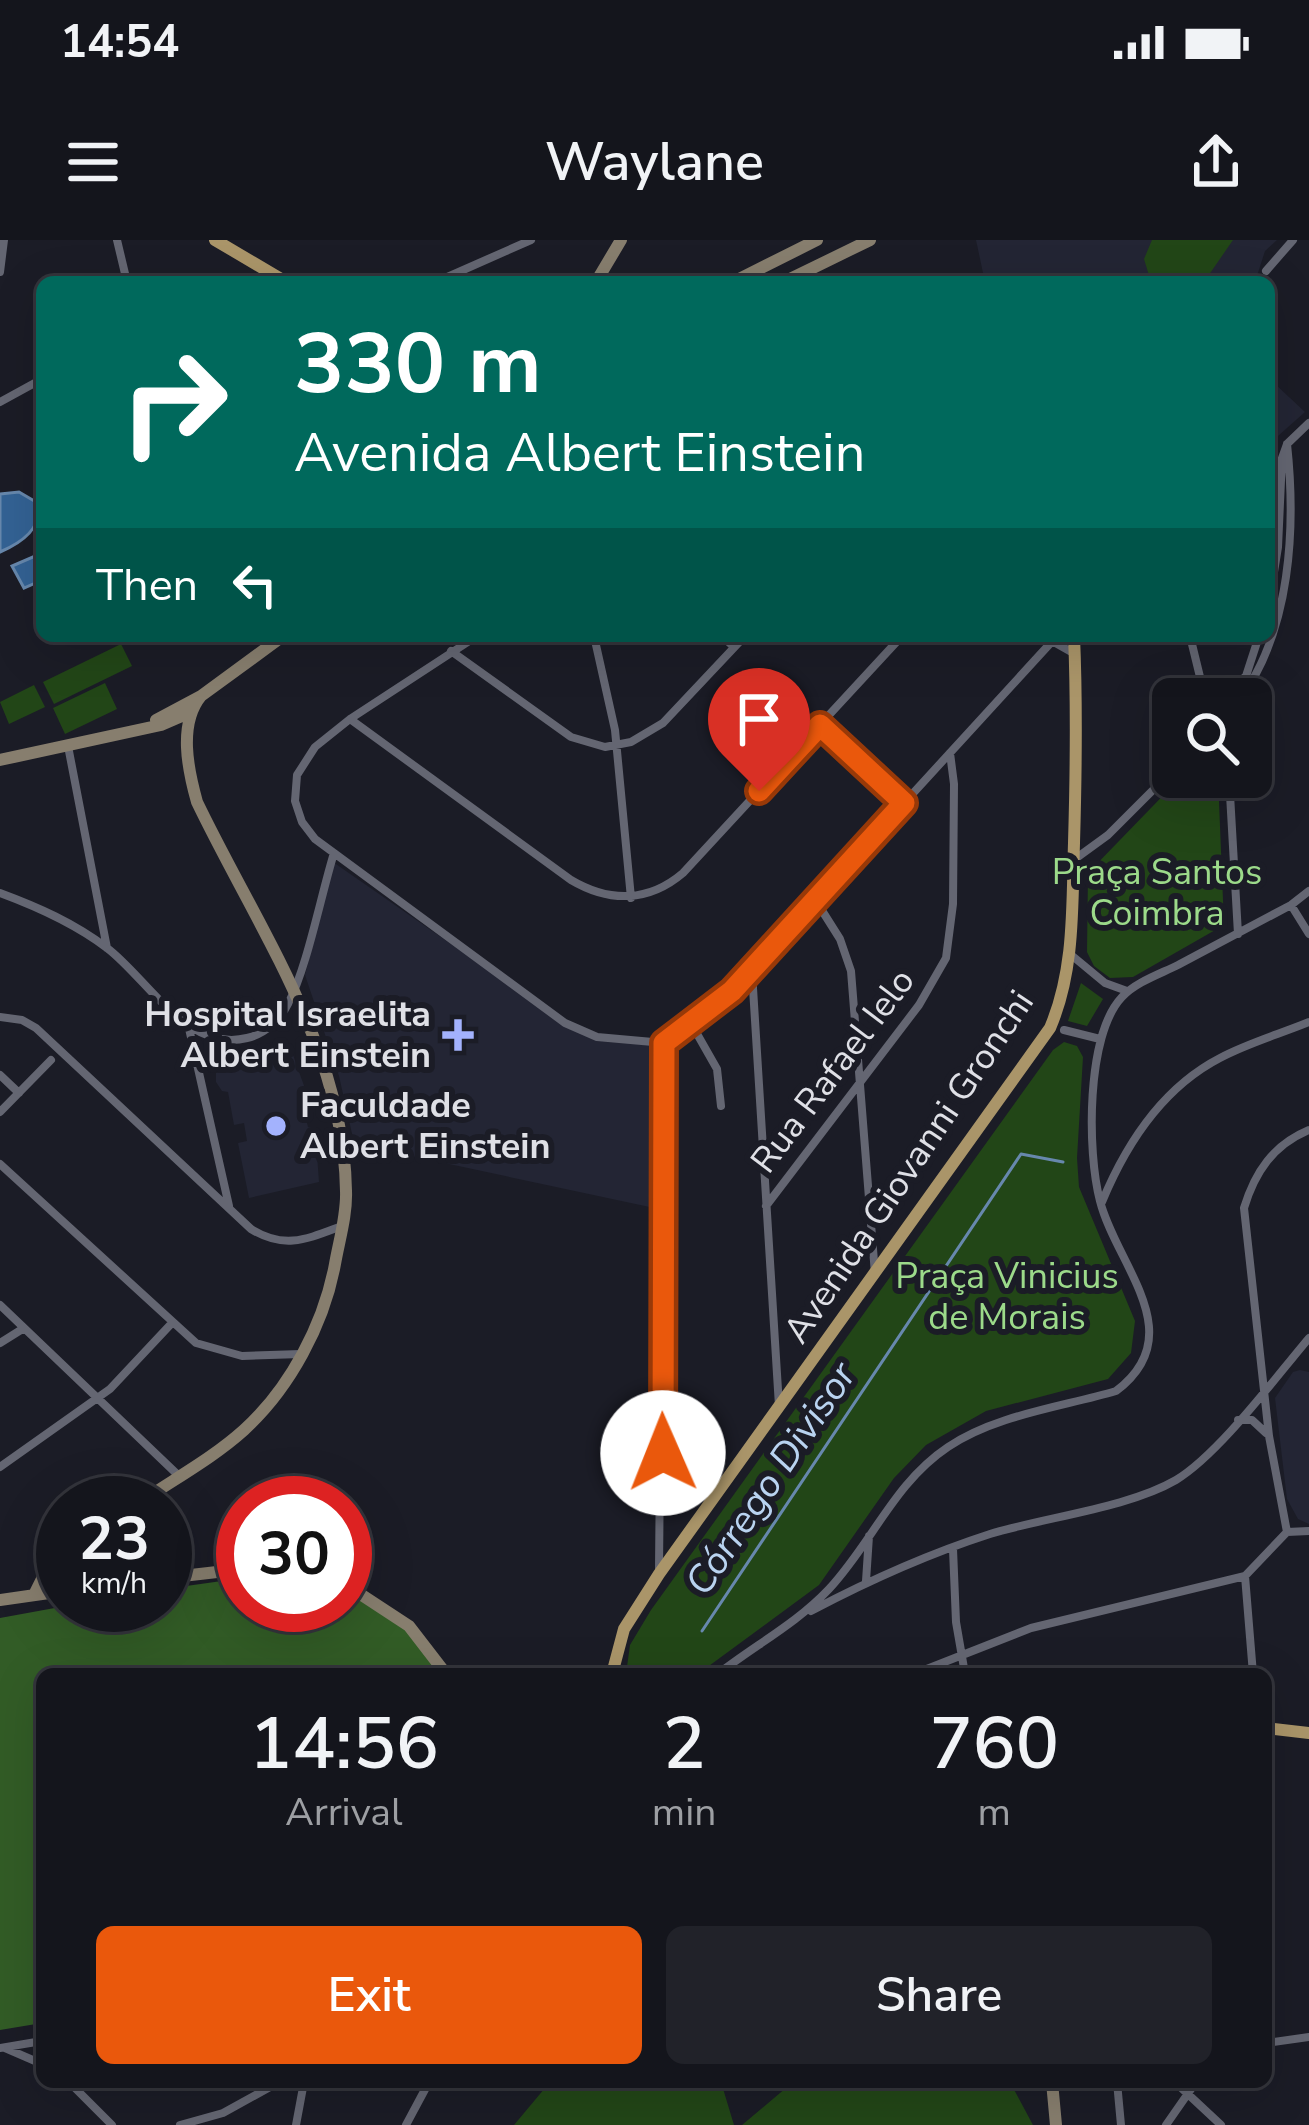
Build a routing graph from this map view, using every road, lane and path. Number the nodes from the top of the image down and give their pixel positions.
1 (4, 240) edge
2 (117, 240) edge
3 (215, 240) edge
4 (531, 240) edge
5 (621, 240) edge
6 (817, 240) edge
7 (870, 240) edge
8 (1293, 240) edge
9 (1266, 271) dead end
10 (0, 272) edge
11 (127, 276) edge
12 (276, 276) edge
13 (450, 276) edge
14 (600, 276) edge
15 (745, 276) edge
16 (796, 276) edge
17 (36, 383) edge
18 (0, 402) edge
19 (1309, 423) edge
20 (1287, 444) junction
21 (1275, 566) edge
22 (1275, 621) edge
23 (275, 642) edge
24 (467, 642) edge
25 (595, 642) edge
26 (729, 642) edge
27 (739, 642) edge
28 (896, 642) edge
29 (1051, 642) edge
30 (1060, 642) edge
31 (1074, 642) edge
32 (1191, 642) edge
33 (1257, 642) edge
34 (1269, 642) edge
35 (734, 647) junction
36 (451, 651) junction
37 (1075, 654) junction
38 (1200, 678) edge
39 (1245, 678) edge
40 (1248, 678) edge
41 (201, 696) junction
42 (190, 712) junction
43 (350, 719) junction
44 (161, 725) junction
45 (820, 725) junction
46 (145, 726) junction
47 (188, 735) junction
48 (68, 746) junction
49 (616, 746) junction
50 (950, 753) junction
51 (0, 760) edge
52 (1152, 791) edge
53 (1230, 798) edge
54 (904, 803) junction
55 (334, 854) junction
56 (1074, 860) junction
57 (1309, 891) edge
58 (0, 893) edge
59 (631, 898) junction
60 (816, 901) junction
61 (1292, 905) junction
62 (1238, 934) junction
63 (1309, 934) edge
64 (107, 948) junction
65 (1070, 954) junction
66 (752, 970) junction
67 (294, 990) junction
68 (1127, 992) junction
69 (0, 1016) edge
70 (1309, 1022) edge
71 (188, 1024) junction
72 (692, 1025) junction
73 (1064, 1030) dead end
74 (1100, 1039) junction
75 (664, 1043) junction
76 (51, 1060) dead end
77 (0, 1075) edge
78 (861, 1085) junction
79 (19, 1093) junction
80 (722, 1106) dead end
81 (0, 1112) edge
82 (1309, 1130) edge
83 (0, 1165) edge
84 (766, 1206) junction
85 (1100, 1206) junction
86 (229, 1208) junction
87 (342, 1226) junction
88 (875, 1277) junction
89 (0, 1305) edge
90 (171, 1324) junction
91 (24, 1328) junction
92 (1309, 1339) edge
93 (0, 1343) edge
94 (1298, 1352) junction
95 (301, 1354) junction
96 (1259, 1360) junction
97 (1309, 1361) edge
98 (1277, 1376) junction
99 (1263, 1393) junction
100 (99, 1398) junction
101 (779, 1408) junction
102 (1237, 1421) junction
103 (1269, 1436) junction
104 (0, 1467) edge
105 (179, 1476) joint
106 (1287, 1532) junction
107 (1309, 1532) edge
108 (869, 1535) junction
109 (953, 1549) junction
110 (659, 1574) junction
111 (1245, 1576) junction
112 (866, 1582) junction
113 (36, 1590) edge
114 (34, 1594) joint
115 (0, 1600) edge
116 (372, 1602) edge
117 (800, 1618) junction
118 (961, 1652) junction
119 (441, 1668) edge
120 (614, 1668) edge
121 (727, 1668) edge
122 (927, 1668) edge
123 (964, 1668) edge
124 (1253, 1668) edge
125 (1272, 1729) edge
126 (1309, 1733) edge
127 (1309, 2037) edge
128 (36, 2042) edge
129 (1272, 2042) edge
130 (2, 2048) edge
131 (36, 2062) edge
132 (75, 2088) edge
133 (268, 2088) edge
134 (303, 2088) edge
135 (426, 2088) edge
136 (1053, 2088) edge
137 (1118, 2088) edge
138 (1181, 2088) edge
139 (1189, 2088) edge
140 (1185, 2092) junction
141 (112, 2125) edge
142 (180, 2125) edge
143 (296, 2125) edge
144 (406, 2125) edge
145 (1056, 2125) edge
146 (1121, 2125) edge
147 (1166, 2125) edge
148 (1221, 2125) edge

1 - 10 street
2 - 11 street
3 - 12 main road
4 - 13 street
5 - 14 main road
6 - 15 main road
7 - 16 main road
8 - 9 street
17 - 18 street
19 - 20 street
20 - 21 street
20 - 22 street
23 - 41 main road
24 - 36 street
25 - 49 street
26 - 35 street
27 - 35 street
28 - 45 street
29 - 50 street
30 - 37 street
31 - 37 main road, Avenida Giovanni Gronchi
32 - 38 street
33 - 39 street
34 - 40 street
35 - 49 street
36 - 43 street
36 - 49 street
37 - 56 main road, Avenida Giovanni Gronchi
41 - 42 main road
41 - 46 main road
42 - 44 main road
42 - 47 main road
43 - 55 street
43 - 59 street
44 - 46 main road
44 - 47 main road
45 - 54 street
45 - 59 street
46 - 48 main road
47 - 67 main road
48 - 51 main road
48 - 64 street
49 - 59 street
50 - 54 street
50 - 78 street, Rua Rafael Ielo
52 - 56 street
53 - 62 street
54 - 60 street
55 - 67 street
55 - 75 street
56 - 65 main road, Avenida Giovanni Gronchi
57 - 61 street
58 - 64 street
60 - 66 street
60 - 78 street
61 - 62 street
61 - 63 street
62 - 68 street
64 - 71 street
65 - 68 street
65 - 88 main road, Avenida Giovanni Gronchi
66 - 72 street
66 - 84 street
67 - 71 street
67 - 87 main road
68 - 74 street
69 - 86 street
70 - 85 street
71 - 86 street
72 - 75 street
72 - 80 street
73 - 74 street
74 - 85 street
75 - 110 street
76 - 79 street
77 - 79 street
78 - 84 street, Rua Rafael Ielo
78 - 88 street
79 - 81 street
82 - 96 street
83 - 90 street
84 - 101 street
85 - 108 street
86 - 87 street
87 - 95 main road
88 - 101 main road, Avenida Giovanni Gronchi
89 - 91 street
90 - 95 street
90 - 100 street
91 - 93 street
91 - 100 street
92 - 94 street
94 - 97 street
94 - 98 street
95 - 105 main road
96 - 98 street
96 - 99 street
98 - 99 street
99 - 102 street
99 - 103 street
100 - 104 street
100 - 105 street
101 - 110 main road, Avenida Giovanni Gronchi
102 - 103 street
102 - 109 street
103 - 106 street
106 - 107 street
106 - 111 street
108 - 112 street
108 - 117 street
109 - 112 street
109 - 118 street
110 - 120 main road, Avenida Giovanni Gronchi
111 - 118 street
111 - 124 street
112 - 117 street
113 - 114 main road
114 - 115 main road
116 - 119 main road
117 - 121 street
118 - 122 street
118 - 123 street
125 - 126 main road
127 - 129 street
128 - 130 street
130 - 131 street
132 - 141 street
133 - 142 street
134 - 143 street
135 - 144 street
136 - 145 main road
137 - 146 street
138 - 140 street
139 - 140 street
140 - 147 street
140 - 148 street

